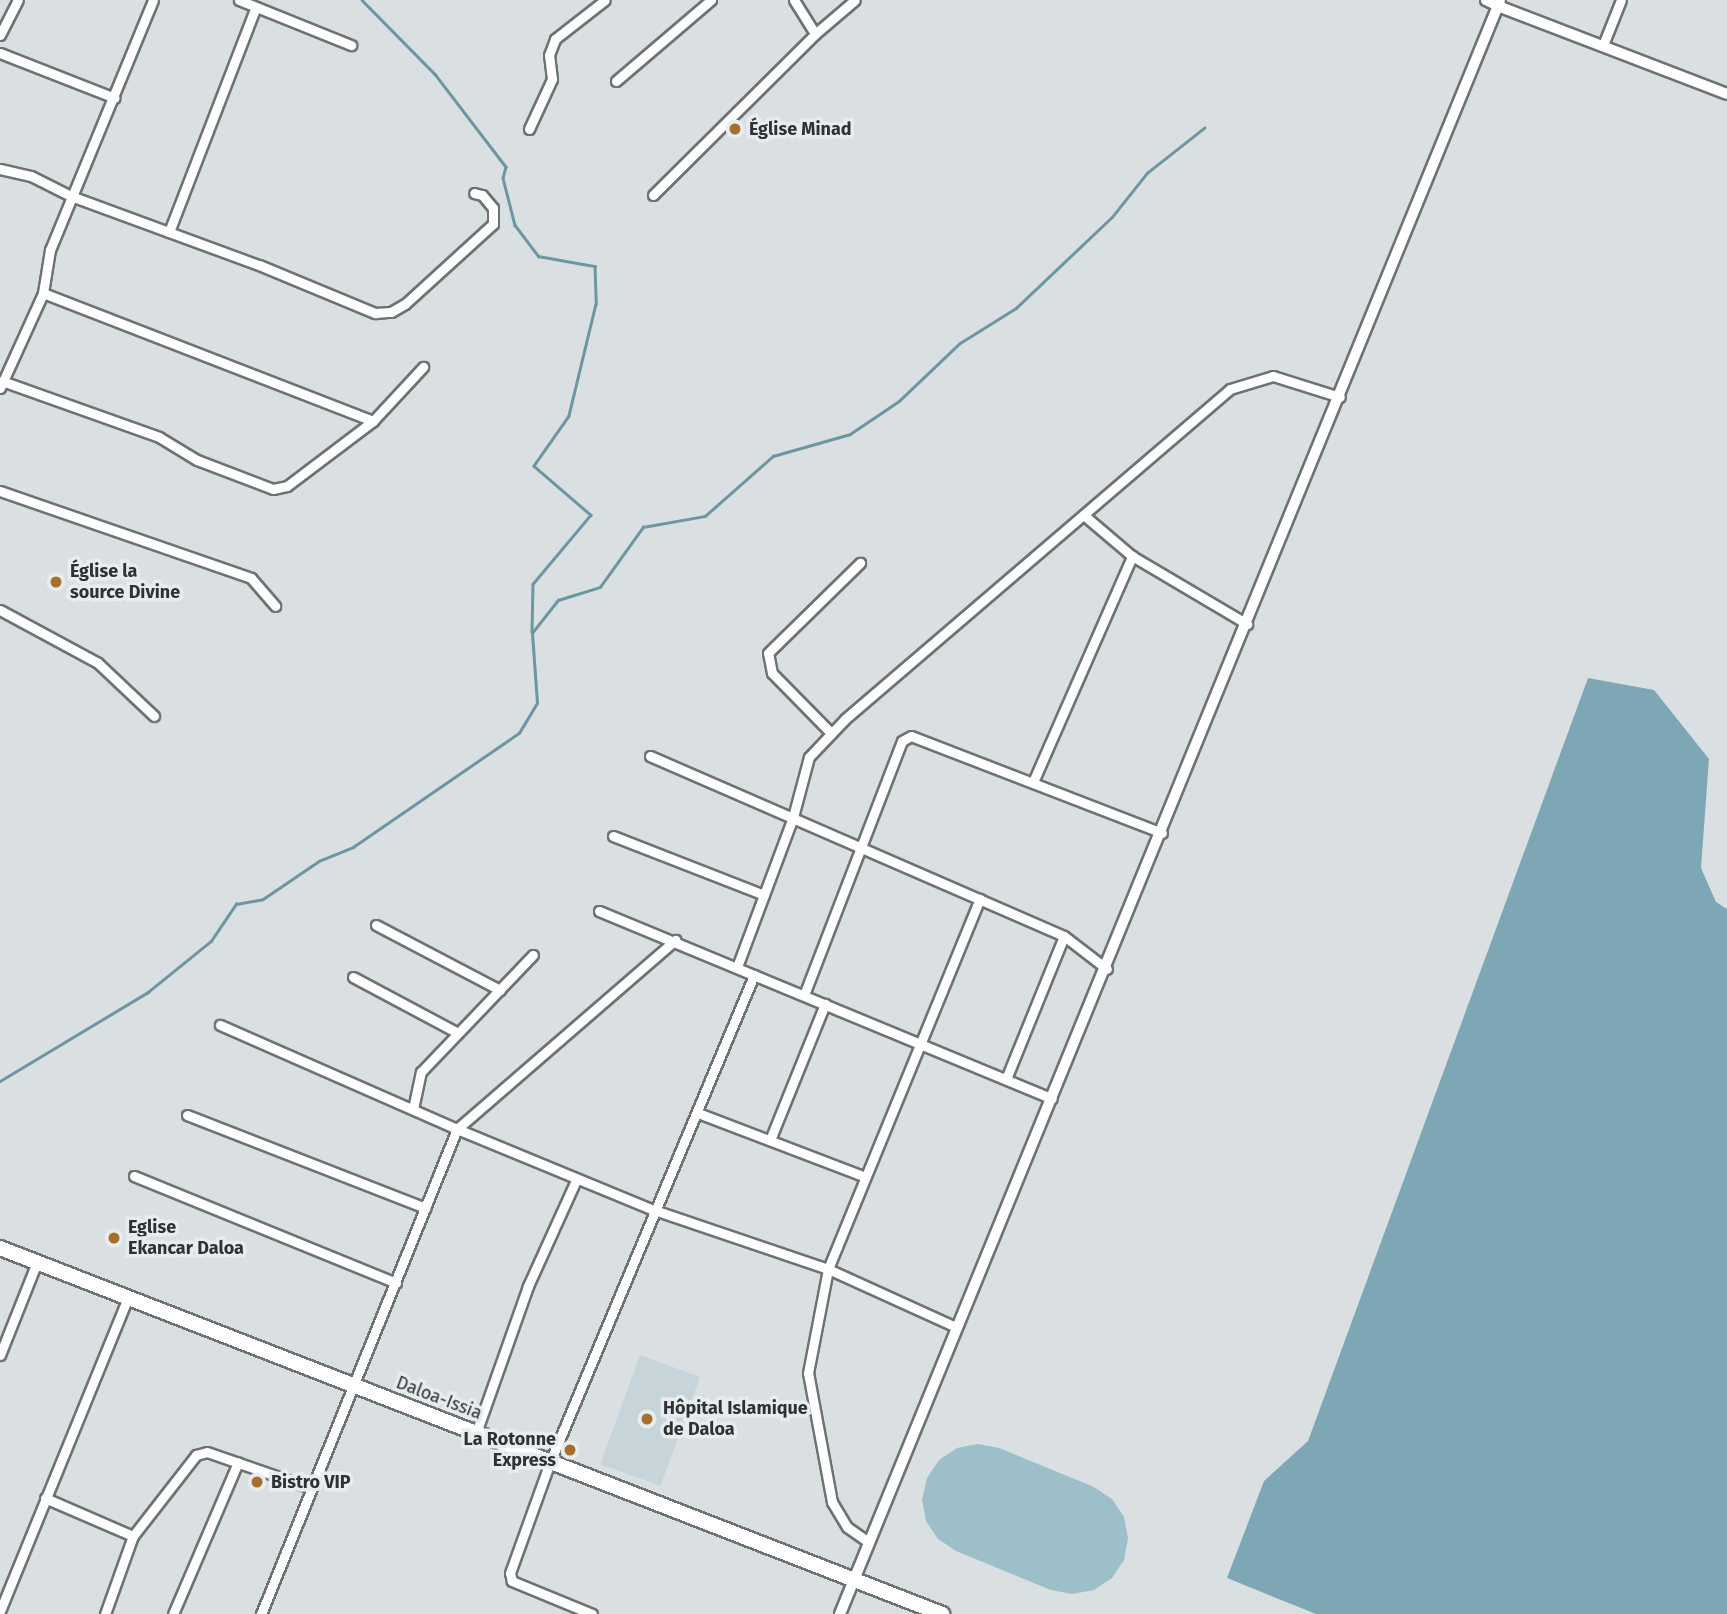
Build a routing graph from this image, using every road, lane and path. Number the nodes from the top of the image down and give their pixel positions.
1 (18, 0) edge
2 (153, 0) edge
3 (239, 0) edge
4 (605, 0) edge
5 (711, 0) edge
6 (794, 0) edge
7 (855, 0) edge
8 (1485, 0) edge
9 (1621, 0) edge
10 (1499, 3) edge
11 (699, 4) edge
12 (256, 6) junction
13 (815, 34) junction
14 (0, 35) edge
15 (351, 45) dead end
16 (1602, 45) junction
17 (0, 53) edge
18 (616, 81) dead end
19 (1727, 94) edge
20 (115, 99) junction
21 (528, 129) dead end
22 (0, 169) edge
23 (474, 194) dead end
24 (653, 195) dead end
25 (71, 196) junction
26 (169, 232) junction
27 (43, 293) junction
28 (423, 367) dead end
29 (1, 384) edge
30 (1340, 397) junction
31 (373, 421) junction
32 (0, 491) edge
33 (1086, 517) junction
34 (1132, 556) junction
35 (860, 563) dead end
36 (275, 606) dead end
37 (0, 610) edge
38 (1247, 624) junction
39 (153, 716) dead end
40 (831, 733) junction
41 (650, 756) dead end
42 (1033, 782) junction
43 (793, 817) junction
44 (1162, 833) junction
45 (613, 836) dead end
46 (862, 847) junction
47 (764, 895) junction
48 (980, 899) junction
49 (599, 911) dead end
50 (376, 925) dead end
51 (1064, 936) junction
52 (675, 940) junction
53 (533, 955) dead end
54 (737, 967) junction
55 (1107, 969) junction
56 (754, 975) junction
57 (354, 977) dead end
58 (500, 990) junction
59 (804, 995) junction
60 (825, 1004) junction
61 (220, 1025) dead end
62 (458, 1033) junction
63 (922, 1044) junction
64 (1006, 1079) junction
65 (1052, 1099) junction
66 (413, 1109) junction
67 (698, 1113) junction
68 (187, 1115) dead end
69 (457, 1129) junction
70 (770, 1140) junction
71 (134, 1176) dead end
72 (863, 1176) junction
73 (576, 1180) junction
74 (425, 1208) junction
75 (654, 1210) junction
76 (0, 1248) edge
77 (37, 1262) junction
78 (828, 1269) junction
79 (396, 1283) junction
80 (128, 1297) junction
81 (956, 1327) junction
82 (0, 1355) edge
83 (356, 1386) junction
84 (476, 1433) junction
85 (238, 1462) junction
86 (550, 1462) junction
87 (311, 1488) junction
88 (45, 1498) junction
89 (133, 1536) junction
90 (867, 1541) junction
91 (0, 1576) edge
92 (12, 1580) junction
93 (855, 1580) junction
94 (0, 1611) edge
95 (105, 1614) edge
96 (173, 1614) edge
97 (261, 1614) edge
98 (592, 1614) edge
99 (840, 1614) edge
100 (942, 1614) edge

1 - 14 street
2 - 20 street
3 - 12 street
4 - 21 street
5 - 11 street
6 - 13 street
7 - 13 street
8 - 10 street
9 - 16 street
10 - 16 street
10 - 30 street
11 - 18 street
12 - 15 street
12 - 26 street
13 - 24 street
16 - 19 street
17 - 20 street
20 - 25 street
22 - 25 street
23 - 26 street
25 - 26 street
25 - 27 street
27 - 29 street
27 - 31 street
28 - 31 street
29 - 31 street
30 - 33 street
30 - 38 street
32 - 36 street
33 - 34 street
33 - 40 street
34 - 38 street
34 - 42 street
35 - 40 street
37 - 39 street
38 - 44 street
40 - 43 street
41 - 43 street
42 - 44 street
42 - 46 street
43 - 46 street
43 - 47 street
44 - 55 street
45 - 47 street
46 - 48 street
46 - 59 street
47 - 54 street
48 - 51 street
48 - 63 street
49 - 52 street
50 - 58 street
51 - 55 street
51 - 64 street
52 - 54 street
52 - 69 street
53 - 58 street
54 - 56 street
55 - 65 street
56 - 59 street
56 - 67 street
57 - 62 street
58 - 62 street
59 - 60 street
60 - 63 street
60 - 70 street
61 - 66 street
62 - 66 street
63 - 64 street
63 - 72 street
64 - 65 street
65 - 81 street
66 - 69 street
67 - 70 street
67 - 75 street
68 - 74 street
69 - 73 street
69 - 74 street
70 - 72 street
71 - 79 street
72 - 78 street
73 - 75 street
73 - 84 street
74 - 79 street
75 - 78 street
75 - 86 street
76 - 77 main road, Daloa-Issia
77 - 80 main road, Daloa-Issia
77 - 82 street
78 - 81 street
78 - 90 street
79 - 83 street
80 - 83 main road, Daloa-Issia
80 - 88 street
81 - 90 street
83 - 84 main road, Daloa-Issia
83 - 87 street
84 - 86 main road, Daloa-Issia
85 - 87 street
85 - 89 street
85 - 96 street
86 - 93 main road, Daloa-Issia
86 - 98 street
87 - 97 street
88 - 89 street
88 - 92 street
89 - 95 street
90 - 93 street
91 - 92 street
92 - 94 street
93 - 99 street
93 - 100 main road, Daloa-Issia

